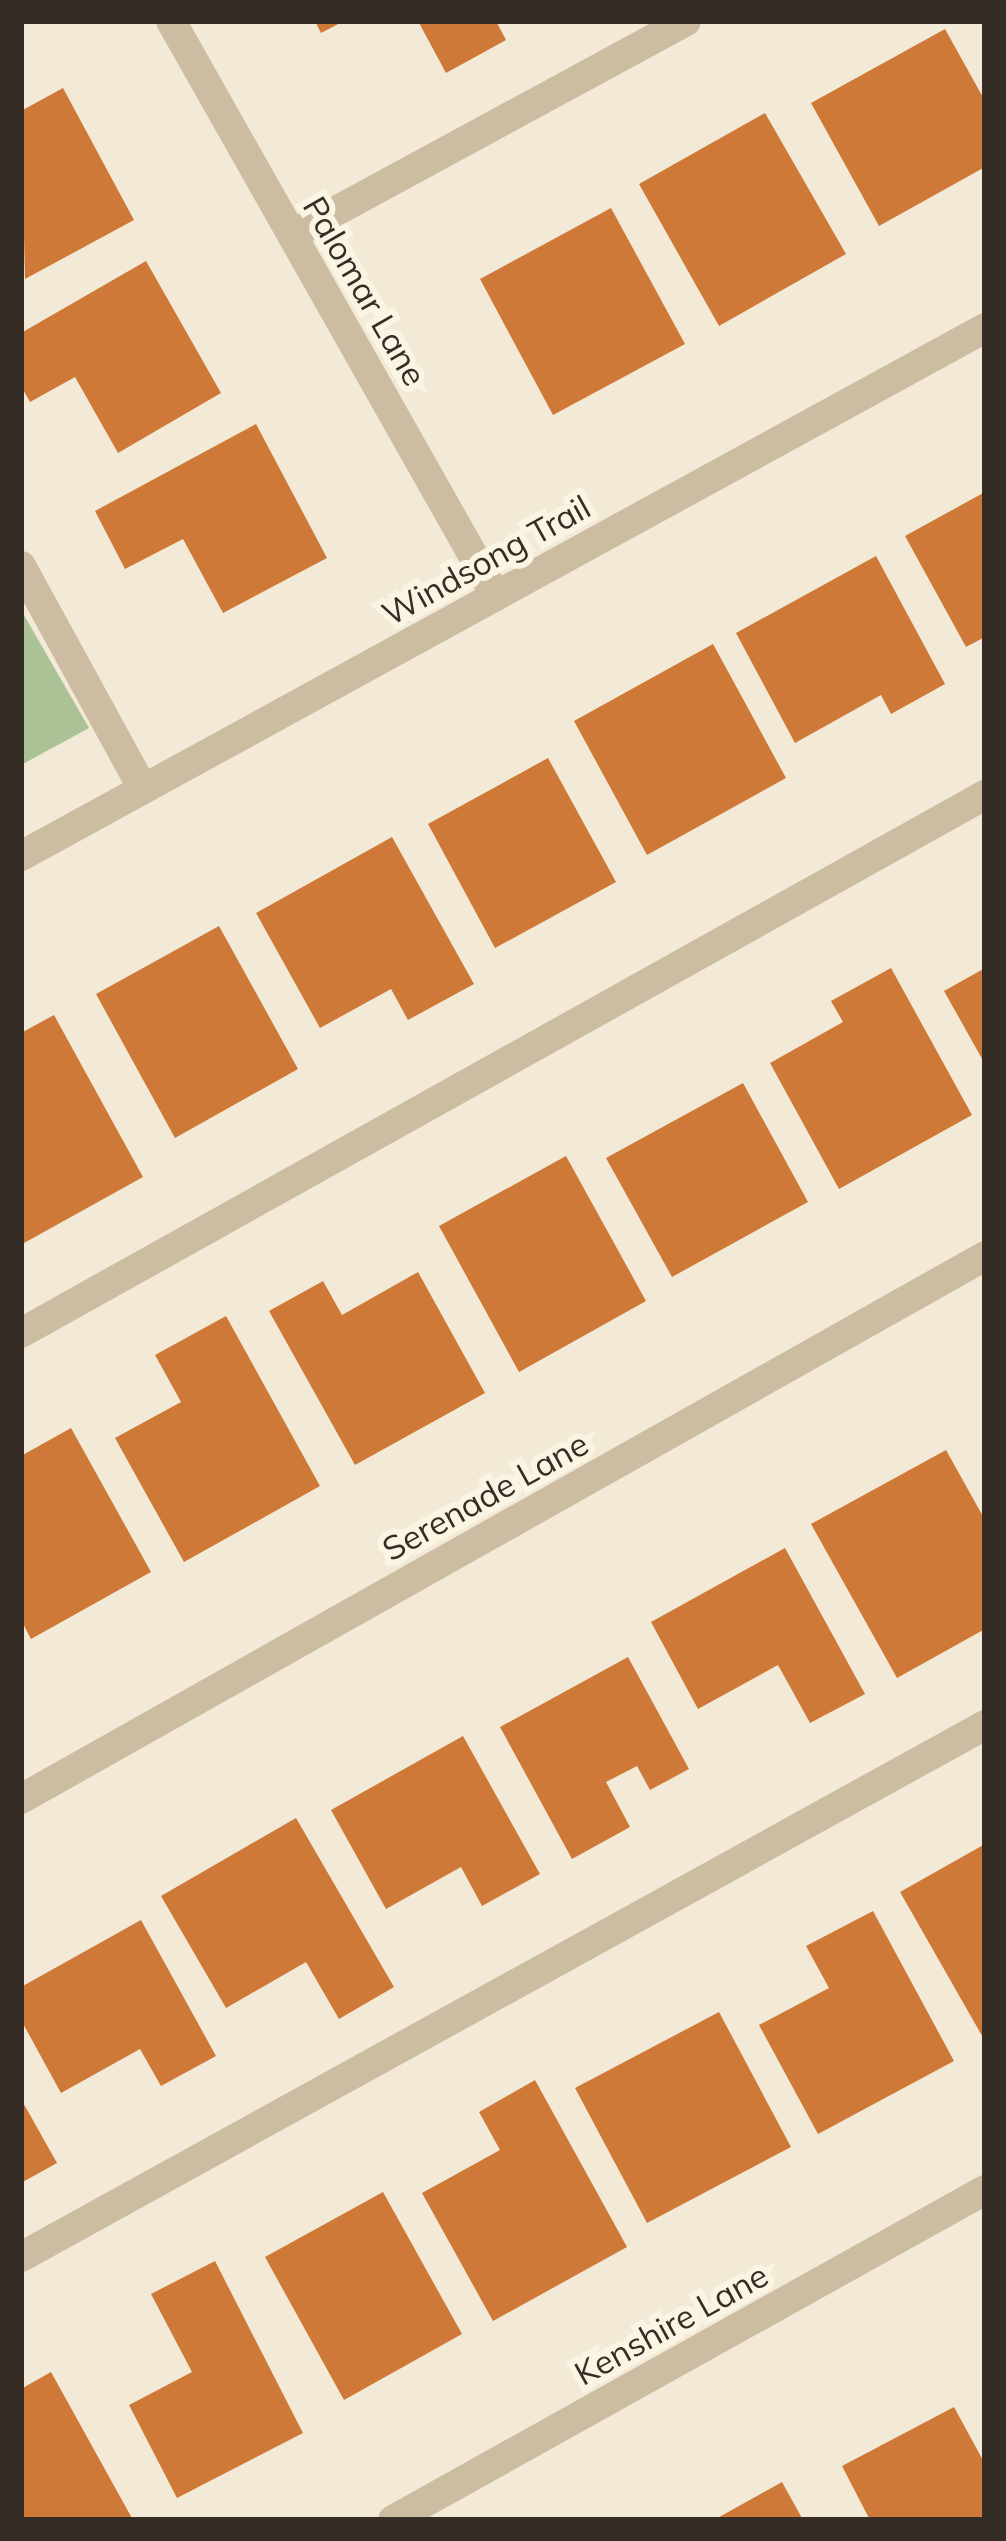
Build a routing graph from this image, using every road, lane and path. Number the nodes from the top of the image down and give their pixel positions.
1 (171, 21) edge
2 (686, 21) edge
3 (292, 235) junction
4 (985, 328) edge
5 (21, 566) edge
6 (496, 596) junction
7 (143, 789) junction
8 (985, 795) edge
9 (21, 856) edge
10 (985, 1256) edge
11 (21, 1333) edge
12 (985, 1725) edge
13 (21, 1799) edge
14 (985, 2190) edge
15 (21, 2257) edge
16 (393, 2520) edge

1 - 3 street, Palomar Lane
2 - 3 street
3 - 6 street, Palomar Lane
4 - 6 street, Windsong Trail
5 - 7 street
6 - 7 street, Windsong Trail
7 - 9 street, Windsong Trail
8 - 11 street
10 - 13 street, Serenade Lane
12 - 15 street
14 - 16 street, Kenshire Lane

